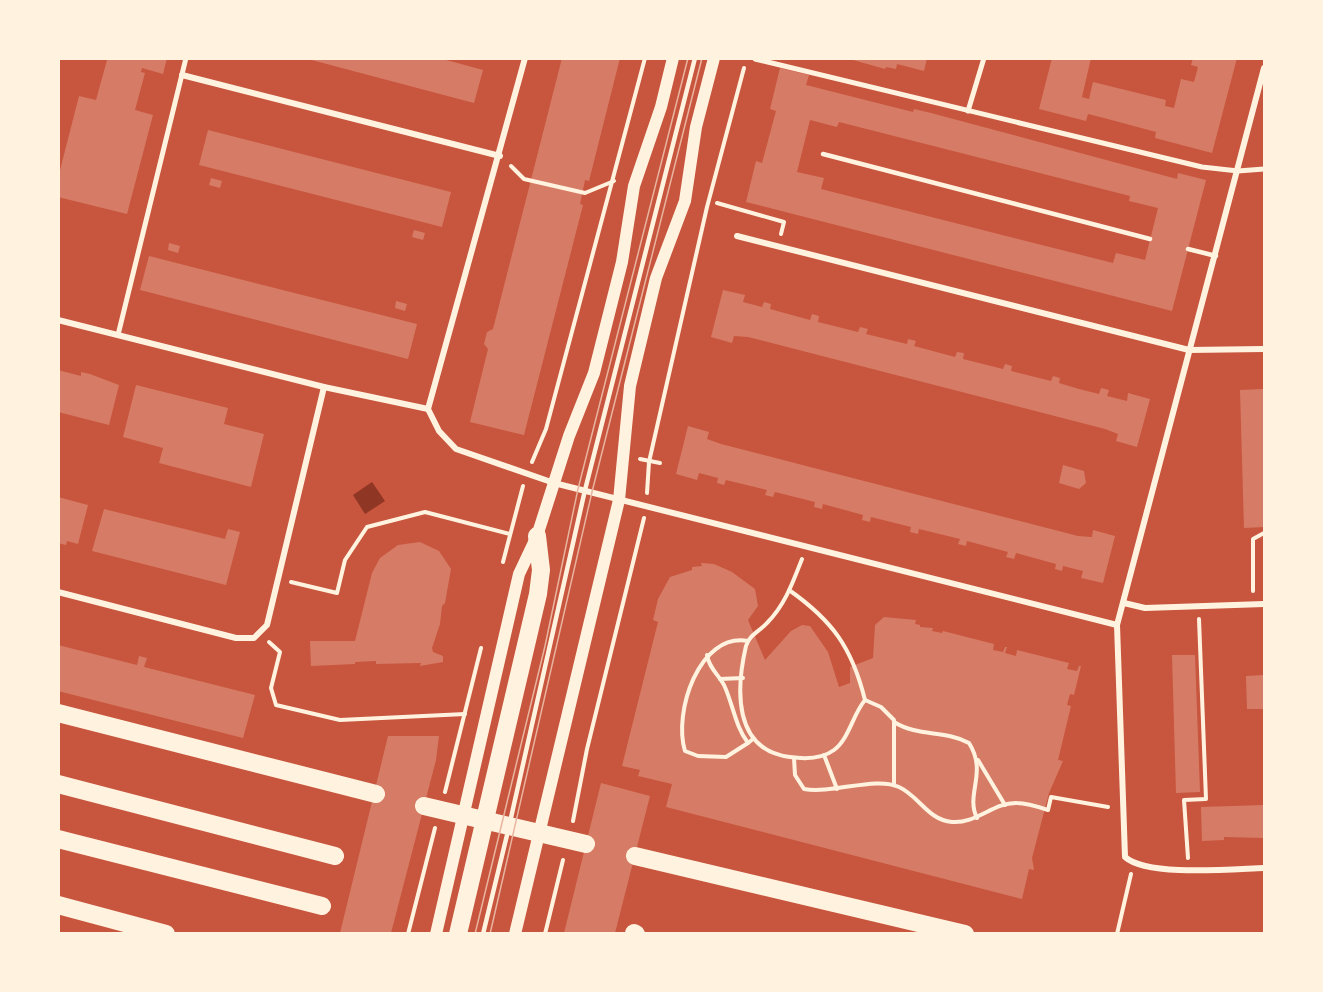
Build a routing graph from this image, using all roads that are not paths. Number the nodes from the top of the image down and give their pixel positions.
1 (186, 58) edge
2 (525, 58) edge
3 (673, 58) edge
4 (695, 58) edge
5 (714, 58) edge
6 (984, 58) edge
7 (755, 59) edge
8 (1264, 68) edge
9 (182, 75) junction
10 (968, 111) junction
11 (823, 154) dead end
12 (500, 156) junction
13 (1264, 169) edge
14 (1238, 171) junction
15 (737, 236) dead end
16 (1150, 238) dead end
17 (1188, 249) dead end
18 (1216, 256) junction
19 (58, 320) edge
20 (118, 335) junction
21 (1264, 349) edge
22 (1189, 350) junction
23 (324, 387) junction
24 (428, 409) junction
25 (554, 483) junction
26 (585, 490) junction
27 (619, 500) junction
28 (537, 536) junction
29 (58, 592) edge
30 (1124, 603) junction
31 (1264, 604) edge
32 (1117, 625) junction
33 (58, 713) edge
34 (58, 784) edge
35 (376, 794) dead end
36 (432, 808) road end
37 (465, 816) junction
38 (484, 821) junction
39 (509, 826) junction
40 (538, 834) junction
41 (58, 839) edge
42 (577, 842) road end
43 (335, 856) dead end
44 (635, 856) dead end
45 (1264, 868) edge
46 (58, 905) edge
47 (322, 906) dead end
48 (166, 933) edge
49 (436, 933) edge
50 (458, 933) edge
51 (483, 933) edge
52 (515, 933) edge
53 (965, 933) edge

1 - 9 street
2 - 12 street
3 - 25 main road
4 - 26 lane
5 - 27 main road
6 - 10 street
7 - 10 street
8 - 14 street
9 - 12 street
9 - 20 street
10 - 14 street
11 - 16 lane
12 - 24 street
13 - 14 street
14 - 18 street
15 - 22 street
17 - 18 lane
18 - 22 street
19 - 20 street
20 - 23 street
21 - 22 street
22 - 30 street
23 - 24 street
23 - 29 street
24 - 25 street
25 - 26 street
25 - 28 main road
26 - 27 street
26 - 39 lane
27 - 32 street
27 - 40 main road
28 - 37 main road
28 - 38 highway
30 - 31 street
30 - 32 street
32 - 45 street
33 - 35 highway
34 - 43 highway
36 - 37 highway
37 - 38 highway
37 - 49 main road
38 - 39 highway
38 - 50 highway
39 - 40 highway
39 - 51 lane
40 - 42 highway
40 - 52 main road
41 - 47 highway
44 - 53 highway
46 - 48 highway

